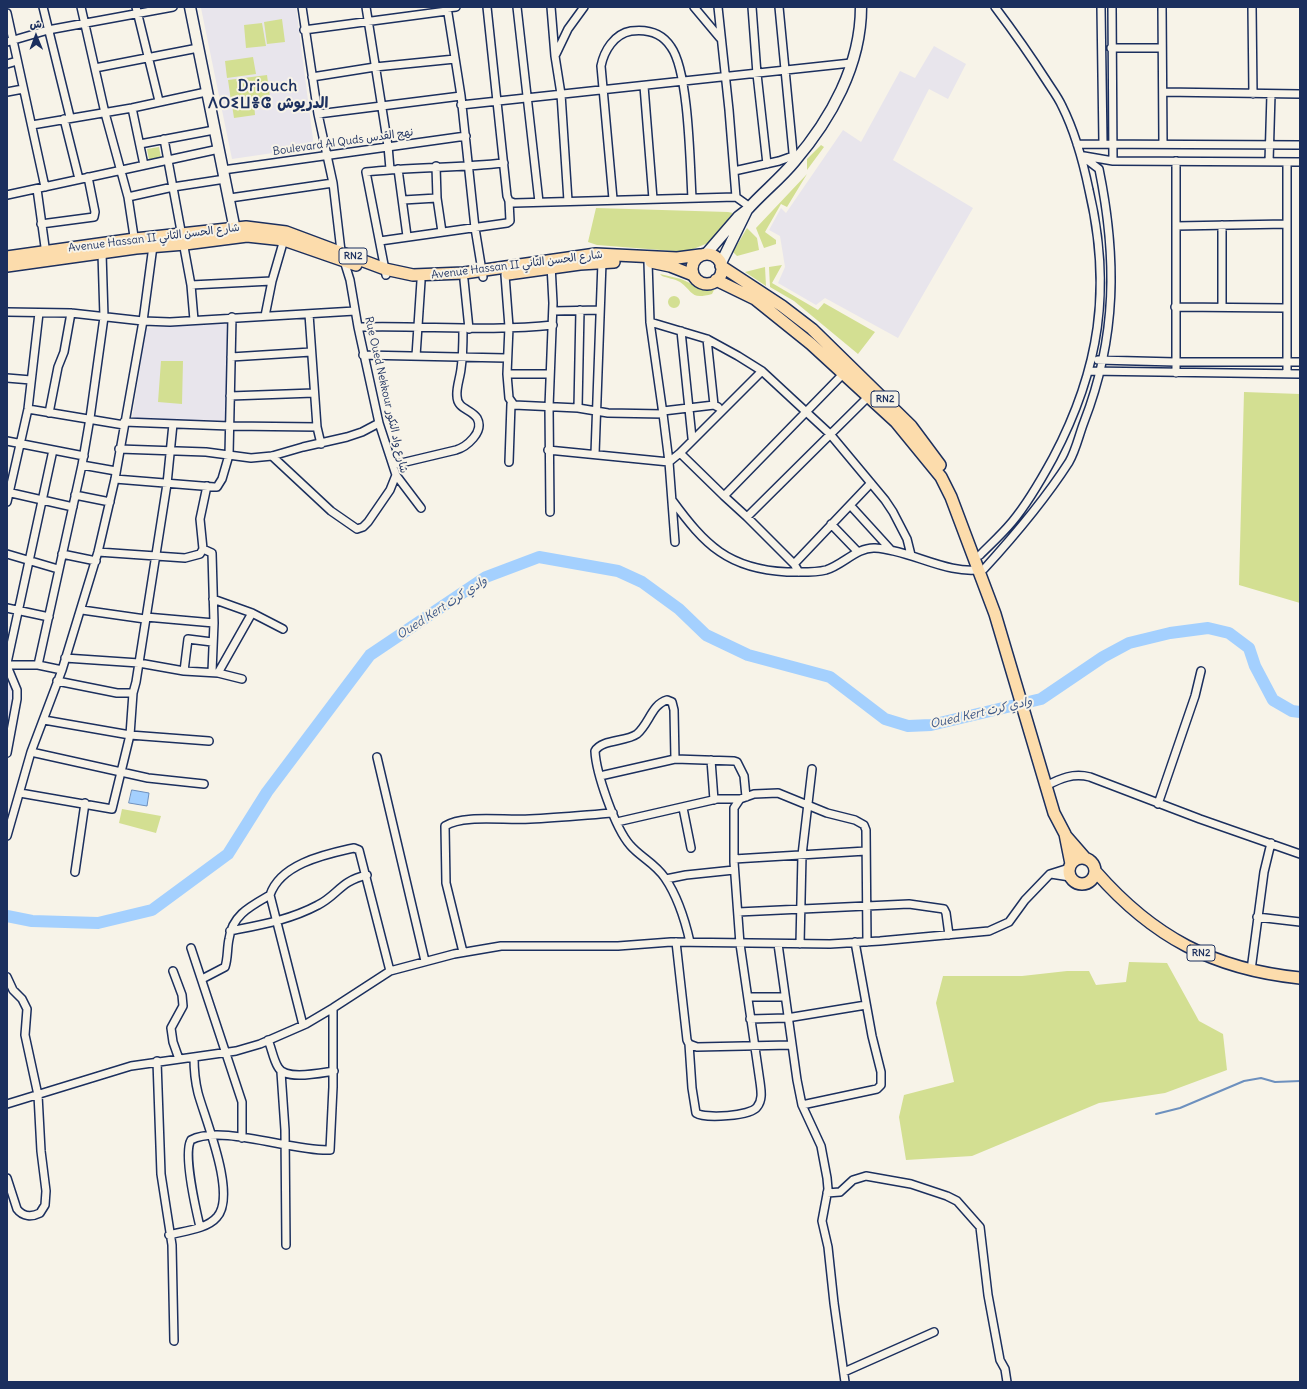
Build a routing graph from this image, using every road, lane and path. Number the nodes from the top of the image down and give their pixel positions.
1 (43, 7) edge
2 (82, 7) edge
3 (173, 7) edge
4 (190, 7) edge
5 (302, 7) edge
6 (366, 7) edge
7 (456, 7) edge
8 (487, 7) edge
9 (516, 7) edge
10 (552, 7) edge
11 (584, 7) edge
12 (694, 7) edge
13 (718, 7) edge
14 (752, 7) edge
15 (779, 7) edge
16 (860, 7) edge
17 (995, 7) edge
18 (1101, 7) edge
19 (1112, 7) edge
20 (1162, 7) edge
21 (1252, 7) edge
22 (447, 9) edge
23 (137, 11) edge
24 (7, 13) edge
25 (368, 20) junction
26 (85, 24) junction
27 (48, 30) junction
28 (304, 30) junction
29 (721, 38) junction
30 (10, 41) edge
31 (198, 48) junction
32 (1111, 48) junction
33 (1162, 48) junction
34 (148, 56) junction
35 (555, 56) junction
36 (455, 59) junction
37 (17, 62) junction
38 (851, 63) junction
39 (7, 64) edge
40 (375, 66) junction
41 (95, 68) junction
42 (786, 71) junction
43 (757, 74) junction
44 (312, 77) junction
45 (725, 77) junction
46 (682, 82) junction
47 (644, 86) junction
48 (23, 89) junction
49 (604, 90) junction
50 (7, 92) edge
51 (206, 92) junction
52 (1163, 92) junction
53 (561, 94) junction
54 (1253, 94) junction
55 (1271, 94) junction
56 (1300, 94) edge
57 (461, 96) junction
58 (527, 98) junction
59 (159, 101) junction
60 (496, 101) junction
61 (382, 105) junction
62 (461, 105) junction
63 (132, 108) junction
64 (105, 113) junction
65 (318, 114) junction
66 (67, 118) junction
67 (32, 125) junction
68 (214, 130) junction
69 (466, 136) junction
70 (164, 139) junction
71 (140, 144) junction
72 (1077, 144) junction
73 (1103, 144) junction
74 (1113, 144) junction
75 (1163, 144) junction
76 (1269, 145) junction
77 (1300, 145) edge
78 (388, 146) junction
79 (219, 149) junction
80 (326, 156) junction
81 (1082, 156) junction
82 (793, 159) junction
83 (168, 161) junction
84 (1113, 161) junction
85 (1176, 161) junction
86 (1269, 162) junction
87 (1287, 162) junction
88 (1300, 162) edge
89 (504, 163) junction
90 (767, 164) junction
91 (144, 165) junction
92 (436, 166) junction
93 (469, 167) junction
94 (390, 169) junction
95 (398, 169) junction
96 (120, 170) junction
97 (734, 171) junction
98 (224, 175) junction
99 (88, 177) junction
100 (80, 179) junction
101 (333, 183) junction
102 (45, 187) junction
103 (173, 187) junction
104 (37, 189) junction
105 (8, 192) edge
106 (128, 197) junction
107 (736, 197) junction
108 (230, 198) junction
109 (437, 198) junction
110 (692, 198) junction
111 (613, 199) junction
112 (653, 199) junction
113 (403, 200) junction
114 (509, 201) junction
115 (568, 201) junction
116 (538, 202) junction
117 (748, 209) junction
118 (41, 224) junction
119 (1287, 224) junction
120 (1222, 225) junction
121 (1176, 226) junction
122 (475, 228) junction
123 (235, 232) junction
124 (442, 232) junction
125 (285, 236) junction
126 (407, 236) junction
127 (184, 239) junction
128 (380, 241) junction
129 (136, 243) junction
130 (153, 246) junction
131 (102, 253) junction
132 (703, 255) junction
133 (46, 256) junction
134 (342, 256) junction
135 (7, 257) edge
136 (602, 262) junction
137 (648, 262) junction
138 (551, 264) junction
139 (721, 265) junction
140 (7, 266) edge
141 (386, 272) junction
142 (482, 274) junction
143 (505, 275) junction
144 (693, 276) junction
145 (464, 280) junction
146 (716, 280) junction
147 (272, 281) junction
148 (421, 281) junction
149 (191, 285) junction
150 (1175, 307) junction
151 (1222, 307) junction
152 (1286, 308) junction
153 (580, 310) junction
154 (600, 310) junction
155 (355, 311) junction
156 (553, 311) junction
157 (7, 312) edge
158 (39, 313) junction
159 (71, 313) junction
160 (309, 314) junction
161 (265, 316) junction
162 (104, 317) junction
163 (232, 317) junction
164 (194, 320) junction
165 (143, 321) junction
166 (650, 322) junction
167 (552, 325) junction
168 (358, 327) junction
169 (418, 327) junction
170 (509, 327) junction
171 (466, 329) junction
172 (680, 331) junction
173 (707, 340) junction
174 (311, 352) junction
175 (363, 355) junction
176 (416, 356) junction
177 (231, 357) junction
178 (462, 358) junction
179 (506, 358) junction
180 (1092, 359) junction
181 (1103, 360) junction
182 (1175, 362) junction
183 (1287, 362) junction
184 (1300, 362) edge
185 (1230, 363) junction
186 (762, 371) junction
187 (1090, 371) junction
188 (844, 373) junction
189 (1101, 373) junction
190 (1176, 373) junction
191 (507, 374) junction
192 (549, 374) junction
193 (1230, 374) junction
194 (1287, 374) junction
195 (1300, 374) edge
196 (7, 378) edge
197 (31, 380) junction
198 (314, 393) junction
199 (230, 396) junction
200 (869, 396) junction
201 (511, 404) junction
202 (714, 405) junction
203 (549, 407) junction
204 (578, 408) junction
205 (689, 408) junction
206 (28, 409) junction
207 (722, 409) junction
208 (596, 412) junction
209 (806, 412) junction
210 (49, 413) junction
211 (663, 413) junction
212 (90, 418) junction
213 (124, 423) junction
214 (379, 423) junction
215 (173, 424) junction
216 (230, 426) junction
217 (318, 427) junction
218 (830, 434) junction
219 (692, 438) junction
220 (7, 441) edge
221 (21, 444) junction
222 (321, 444) junction
223 (119, 449) junction
224 (53, 450) junction
225 (548, 450) junction
226 (171, 451) junction
227 (680, 452) junction
228 (595, 454) junction
229 (230, 455) junction
230 (84, 456) junction
231 (272, 456) junction
232 (509, 462) dead end
233 (669, 462) junction
234 (82, 465) junction
235 (393, 465) junction
236 (116, 471) junction
237 (396, 475) junction
238 (115, 479) junction
239 (871, 483) junction
240 (167, 484) junction
241 (207, 486) junction
242 (8, 492) edge
243 (75, 495) junction
244 (724, 496) junction
245 (42, 498) junction
246 (672, 500) junction
247 (7, 502) edge
248 (110, 502) junction
249 (850, 505) junction
250 (73, 507) junction
251 (421, 508) dead end
252 (550, 512) dead end
253 (747, 517) junction
254 (831, 524) junction
255 (675, 542) dead end
256 (203, 549) junction
257 (892, 550) junction
258 (98, 552) junction
259 (858, 552) junction
260 (7, 554) edge
261 (62, 554) junction
262 (911, 555) junction
263 (980, 555) junction
264 (156, 556) junction
265 (30, 560) junction
266 (96, 561) junction
267 (794, 564) junction
268 (58, 569) junction
269 (981, 569) junction
270 (799, 572) junction
271 (213, 599) junction
272 (7, 608) edge
273 (82, 610) junction
274 (18, 611) junction
275 (252, 613) junction
276 (48, 617) junction
277 (145, 618) junction
278 (214, 623) junction
279 (283, 629) dead end
280 (212, 642) junction
281 (65, 658) junction
282 (139, 663) junction
283 (7, 665) edge
284 (38, 665) junction
285 (62, 670) junction
286 (184, 671) junction
287 (1200, 671) dead end
288 (215, 673) junction
289 (242, 679) dead end
290 (57, 681) junction
291 (133, 693) junction
292 (44, 720) junction
293 (130, 735) junction
294 (209, 741) dead end
295 (32, 752) junction
296 (7, 753) edge
297 (376, 757) dead end
298 (675, 759) junction
299 (711, 760) junction
300 (812, 770) dead end
301 (120, 772) junction
302 (600, 776) junction
303 (204, 784) dead end
304 (1046, 786) junction
305 (20, 793) junction
306 (743, 798) junction
307 (714, 800) junction
308 (85, 803) junction
309 (1158, 804) junction
310 (807, 805) junction
311 (683, 808) junction
312 (613, 812) junction
313 (617, 822) junction
314 (1064, 834) junction
315 (7, 836) edge
316 (1271, 843) junction
317 (691, 848) dead end
318 (866, 851) junction
319 (1300, 854) edge
320 (802, 855) junction
321 (734, 859) junction
322 (1086, 859) junction
323 (734, 870) junction
324 (1070, 870) junction
325 (75, 872) dead end
326 (1096, 872) junction
327 (366, 875) junction
328 (666, 879) junction
329 (1089, 883) junction
330 (270, 895) junction
331 (1116, 896) junction
332 (866, 906) junction
333 (800, 910) junction
334 (738, 912) junction
335 (1258, 917) junction
336 (277, 922) junction
337 (1300, 922) edge
338 (230, 931) junction
339 (948, 935) junction
340 (676, 942) junction
341 (690, 942) junction
342 (855, 942) junction
343 (867, 942) junction
344 (740, 944) junction
345 (778, 944) junction
346 (800, 944) junction
347 (191, 948) dead end
348 (463, 952) junction
349 (425, 960) junction
350 (1251, 970) junction
351 (173, 971) dead end
352 (390, 971) junction
353 (7, 976) edge
354 (202, 978) junction
355 (1300, 978) edge
356 (10, 991) edge
357 (748, 997) junction
358 (785, 997) junction
359 (866, 1005) junction
360 (333, 1008) junction
361 (787, 1018) junction
362 (750, 1019) junction
363 (302, 1025) junction
364 (268, 1040) junction
365 (689, 1044) junction
366 (791, 1045) junction
367 (754, 1046) junction
368 (227, 1052) junction
369 (194, 1057) junction
370 (179, 1058) junction
371 (157, 1061) junction
372 (334, 1071) junction
373 (281, 1072) junction
374 (38, 1095) junction
375 (7, 1104) edge
376 (802, 1105) junction
377 (212, 1135) junction
378 (242, 1138) junction
379 (285, 1144) junction
380 (7, 1178) edge
381 (827, 1193) junction
382 (200, 1227) junction
383 (169, 1235) junction
384 (286, 1245) dead end
385 (934, 1332) dead end
386 (174, 1341) dead end
387 (844, 1372) junction
388 (845, 1382) edge
389 (1007, 1382) edge

1 - 27 street
2 - 26 street
3 - 23 street
4 - 31 main road
5 - 28 street, Rue Oued Nekkour شارع واد النکور
6 - 25 street
7 - 22 street
8 - 60 street
9 - 58 street
10 - 35 street
11 - 35 street
12 - 29 street
13 - 29 street
14 - 43 street
15 - 42 street
16 - 38 main road
17 - 72 street
18 - 73 street
19 - 32 street
20 - 33 street
21 - 54 street
22 - 25 street
22 - 36 street
23 - 26 street
23 - 34 street
24 - 30 street
25 - 28 street
25 - 40 street
26 - 27 street
26 - 41 street
27 - 30 street
27 - 66 street
28 - 44 street, Rue Oued Nekkour شارع واد النکور
29 - 45 street
30 - 37 street
31 - 34 street
31 - 51 main road
32 - 33 street
32 - 74 street
33 - 52 street
34 - 41 street
34 - 59 street
35 - 53 street
36 - 40 street
36 - 57 street
37 - 39 street
37 - 48 street
38 - 42 street
38 - 82 main road
40 - 44 street
40 - 61 street
41 - 64 street
42 - 43 street
42 - 82 street
43 - 45 street
43 - 90 street
44 - 65 street, Rue Oued Nekkour شارع واد النکور
45 - 46 street
45 - 97 street
46 - 47 street
46 - 49 street
46 - 110 street
47 - 49 street
47 - 112 street
48 - 50 street
48 - 67 street
49 - 53 street
49 - 111 street
51 - 59 street
51 - 68 main road
52 - 54 street
52 - 75 street
53 - 58 street
53 - 115 street
54 - 55 street
55 - 56 street
55 - 76 street
57 - 61 street
57 - 62 street
58 - 60 street
58 - 116 street
59 - 63 street
60 - 62 street
60 - 89 street
61 - 65 street
61 - 78 street
62 - 69 street
63 - 64 street
63 - 71 street
64 - 66 street
64 - 96 street
65 - 80 street, Rue Oued Nekkour شارع واد النکور
66 - 67 street
66 - 100 street
67 - 102 street
68 - 70 street
68 - 79 main road
69 - 78 street, Boulevard Al Quds نهج القدس
69 - 93 street
70 - 71 street
70 - 83 street
71 - 91 street
72 - 73 street
72 - 81 street
73 - 74 street
74 - 75 street
74 - 84 street
75 - 76 street
76 - 77 street
76 - 86 street
78 - 80 street, Boulevard Al Quds نهج القدس
78 - 94 street
79 - 83 street
79 - 98 main road
80 - 98 street, Boulevard Al Quds نهج القدس
80 - 101 street, Rue Oued Nekkour شارع واد النکور
81 - 84 street
81 - 180 street
81 - 181 street
82 - 90 street
82 - 117 main road
83 - 91 street
83 - 103 street
84 - 85 street
85 - 86 street
85 - 121 street
86 - 87 street
87 - 88 street
87 - 119 street
89 - 93 street
89 - 114 street
90 - 97 street
91 - 96 street
92 - 93 street
92 - 95 street
92 - 109 street
93 - 122 street
94 - 95 street
94 - 128 street
95 - 113 street
96 - 99 street
96 - 106 street
97 - 107 street
98 - 103 street, Boulevard Al Quds نهج القدس
98 - 108 main road
99 - 100 street
99 - 118 street
100 - 102 street
101 - 108 street
101 - 134 street, Rue Oued Nekkour شارع واد النکور
102 - 104 street
103 - 106 street, Boulevard Al Quds نهج القدس
103 - 127 street
104 - 105 street
104 - 118 street
106 - 129 street
107 - 110 street
107 - 117 street
108 - 123 main road
109 - 113 street
109 - 124 street
110 - 112 street
111 - 112 street
111 - 115 street
113 - 126 street
114 - 116 street
114 - 122 street
115 - 116 street
117 - 132 main road
117 - 139 main road
118 - 133 street
119 - 120 street
119 - 152 street
120 - 121 street
120 - 151 street
121 - 150 street
122 - 124 street
122 - 142 street
123 - 125 main road, Avenue Hassan II شارع الحسن الثاني / RN2
123 - 127 main road, Avenue Hassan II شارع الحسن الثاني / RN2
124 - 126 street
125 - 134 main road, Avenue Hassan II شارع الحسن الثاني / RN2
125 - 147 street
126 - 128 street
127 - 129 main road, Avenue Hassan II شارع الحسن الثاني / RN2
127 - 130 main road, Avenue Hassan II شارع الحسن الثاني / RN2
127 - 149 street
128 - 141 street
129 - 130 main road, Avenue Hassan II شارع الحسن الثاني / RN2
129 - 131 main road, Avenue Hassan II شارع الحسن الثاني / RN2
129 - 133 main road, Avenue Hassan II شارع الحسن الثاني / RN2
130 - 165 street
131 - 133 main road, Avenue Hassan II شارع الحسن الثاني / RN2
131 - 162 street
132 - 138 main road, Avenue Hassan II شارع الحسن الثاني / RN2
132 - 139 main road, RN2
132 - 144 main road
133 - 135 main road, Avenue Hassan II شارع الحسن الثاني / RN2
133 - 140 main road, Avenue Hassan II شارع الحسن الثاني / RN2
134 - 141 main road, Avenue Hassan II شارع الحسن الثاني / RN2
134 - 155 street, Rue Oued Nekkour شارع واد النکور
136 - 137 main road, Avenue Hassan II شارع الحسن الثاني / RN2
136 - 138 main road, Avenue Hassan II شارع الحسن الثاني / RN2
136 - 154 street
137 - 144 main road, Avenue Hassan II شارع الحسن الثاني / RN2
137 - 166 street
138 - 142 main road, Avenue Hassan II شارع الحسن الثاني / RN2
138 - 143 main road, Avenue Hassan II شارع الحسن الثاني / RN2
138 - 156 street
139 - 146 main road
139 - 263 main road, RN2
141 - 142 main road, Avenue Hassan II شارع الحسن الثاني / RN2
141 - 148 main road, Avenue Hassan II شارع الحسن الثاني / RN2
142 - 143 main road, Avenue Hassan II شارع الحسن الثاني / RN2
142 - 145 main road, Avenue Hassan II شارع الحسن الثاني / RN2
143 - 170 street
144 - 146 main road, RN2
145 - 148 main road, Avenue Hassan II شارع الحسن الثاني / RN2
145 - 171 street
146 - 188 main road, RN2
147 - 149 street
147 - 161 street
148 - 169 street
149 - 164 street
150 - 151 street
150 - 182 street
151 - 152 street
152 - 183 street
153 - 154 street
153 - 156 street
153 - 204 street
154 - 208 street
155 - 160 street
155 - 168 street, Rue Oued Nekkour شارع واد النکور
156 - 167 street
157 - 158 street
158 - 159 street
158 - 197 street
159 - 162 street
159 - 210 street
160 - 161 street
160 - 174 street
161 - 163 street
162 - 165 street
162 - 212 street
163 - 164 street
163 - 177 street
164 - 165 street
165 - 213 street
166 - 172 street
166 - 211 street
167 - 170 street
167 - 192 street
168 - 169 street
168 - 175 street, Rue Oued Nekkour شارع واد النکور
169 - 171 street
169 - 176 street
170 - 171 street
170 - 179 street
171 - 178 street
172 - 173 street
172 - 205 street
173 - 186 street
173 - 202 street
174 - 177 street
174 - 198 street
175 - 176 street
175 - 214 street, Rue Oued Nekkour شارع واد النکور
176 - 178 street
177 - 199 street
178 - 179 street
178 - 235 street
179 - 191 street
180 - 181 street
180 - 187 street
181 - 182 street
181 - 189 street
182 - 185 street
182 - 190 street
183 - 184 street
183 - 185 street
183 - 194 street
185 - 193 street
186 - 207 street
186 - 209 street
187 - 189 street
187 - 263 street
188 - 200 main road, RN2
188 - 209 street
189 - 190 street
189 - 269 street
190 - 193 street
191 - 192 street
191 - 201 street
192 - 203 street
193 - 194 street
194 - 195 street
196 - 197 street
197 - 206 street
198 - 199 street
198 - 217 street
199 - 216 street
200 - 218 street
200 - 269 main road, RN2
201 - 203 street
201 - 232 street
202 - 205 street
202 - 207 street
203 - 204 street
203 - 225 street
204 - 208 street
205 - 211 street
205 - 219 street
206 - 210 street
206 - 221 street
207 - 219 street
208 - 211 street
208 - 228 street
209 - 218 street
209 - 244 street
210 - 212 street
211 - 233 street
212 - 213 street
212 - 230 street
213 - 215 street
213 - 223 street
214 - 222 street
214 - 235 street, Rue Oued Nekkour شارع واد النکور
215 - 216 street
215 - 226 street
216 - 217 street
216 - 229 street
217 - 222 street
218 - 239 street
218 - 253 street
219 - 227 street
220 - 221 street
221 - 224 street
221 - 242 street
222 - 231 street
223 - 226 street
223 - 236 street
224 - 230 street
224 - 245 street
225 - 228 street
225 - 252 street
226 - 229 street
226 - 240 street
227 - 233 street
227 - 244 street
228 - 233 street
229 - 231 street
229 - 241 street
230 - 234 street
231 - 237 street, Rue Oued Nekkour شارع واد النکور
233 - 246 street
234 - 236 street
234 - 243 street
235 - 237 street, Rue Oued Nekkour شارع واد النکور
236 - 238 street
237 - 251 street
238 - 240 street
238 - 248 street
239 - 249 street
239 - 262 street
240 - 241 street
240 - 264 street
241 - 256 street
242 - 245 street
242 - 247 street
243 - 248 street
243 - 250 street
244 - 253 street
245 - 250 street
245 - 265 street
246 - 255 street
246 - 270 street
248 - 258 street
249 - 254 street
249 - 257 street
250 - 261 street
253 - 267 street
254 - 259 street
254 - 267 street
256 - 264 street
256 - 271 street
257 - 259 street
257 - 262 street
258 - 264 street
258 - 266 street
259 - 270 street
260 - 265 street
261 - 266 street
261 - 268 street
262 - 269 street
263 - 269 main road, RN2
264 - 277 street
265 - 268 street
265 - 274 street
266 - 273 street
267 - 270 street
268 - 276 street
269 - 304 main road, RN2
271 - 275 street
271 - 278 street
272 - 274 street
273 - 277 street
273 - 281 street
274 - 276 street
274 - 283 street
275 - 279 street
275 - 288 street
276 - 284 street
277 - 278 street
277 - 282 street
278 - 280 street
280 - 286 street
280 - 288 street
281 - 282 street
281 - 285 street
282 - 286 street
282 - 291 street
283 - 284 street
283 - 296 street
284 - 285 street
285 - 290 street
286 - 288 street
287 - 309 street
288 - 289 street
290 - 291 street
290 - 292 street
291 - 293 street
292 - 293 street
292 - 295 street
293 - 294 street
293 - 301 street
295 - 301 street
295 - 305 street
297 - 349 street
298 - 299 street
298 - 302 street
298 - 302 street
299 - 306 street
299 - 307 street
300 - 310 street
301 - 303 street
301 - 308 street
302 - 312 street
304 - 309 street
304 - 314 main road, RN2
305 - 308 street
305 - 315 street
306 - 307 street
306 - 310 street
306 - 321 street
307 - 311 street
308 - 325 street
309 - 316 street
310 - 318 street
310 - 320 street
311 - 313 street
311 - 317 street
312 - 313 street
312 - 348 street
313 - 328 street
314 - 322 main road, RN2
314 - 324 main road, RN2
316 - 319 street
316 - 335 street
318 - 320 street
318 - 332 street
320 - 321 street
320 - 333 street
321 - 323 street
322 - 324 main road
322 - 326 main road, RN2
323 - 328 street
323 - 334 street
324 - 329 main road, RN2
324 - 339 street
326 - 329 main road
326 - 331 main road, RN2
327 - 330 street
327 - 336 street
327 - 352 street
328 - 341 street
329 - 331 main road, RN2
330 - 336 street
330 - 338 street
331 - 350 main road, RN2
332 - 333 street
332 - 339 street
332 - 343 street
333 - 334 street
333 - 346 street
334 - 344 street
335 - 337 street
335 - 350 street
336 - 338 street
336 - 363 street
338 - 354 street
339 - 343 street
340 - 341 street
340 - 348 street
340 - 365 street
341 - 344 street
342 - 343 street
342 - 346 street
342 - 359 street
344 - 345 street
344 - 357 street
345 - 346 street
345 - 358 street
347 - 354 street
348 - 349 street
349 - 352 street
350 - 355 main road, RN2
351 - 370 street
352 - 360 street
353 - 356 street
354 - 368 street
356 - 374 street
357 - 358 street
357 - 362 street
358 - 361 street
359 - 361 street
359 - 376 street
360 - 363 street
360 - 372 street
361 - 362 street
361 - 366 street
362 - 367 street
363 - 364 street
364 - 368 street
364 - 373 street
365 - 367 street
365 - 367 street
366 - 367 street
366 - 376 street
368 - 369 street
368 - 378 street
369 - 370 street
369 - 377 street
370 - 371 street
371 - 374 street
371 - 383 street
372 - 373 street
372 - 379 street
373 - 379 street
374 - 375 street
374 - 380 street
376 - 381 street
377 - 378 street
377 - 382 street
377 - 382 street
378 - 379 street
379 - 384 street
381 - 387 street
381 - 389 street
382 - 383 street
383 - 386 street
385 - 387 street
387 - 388 street

